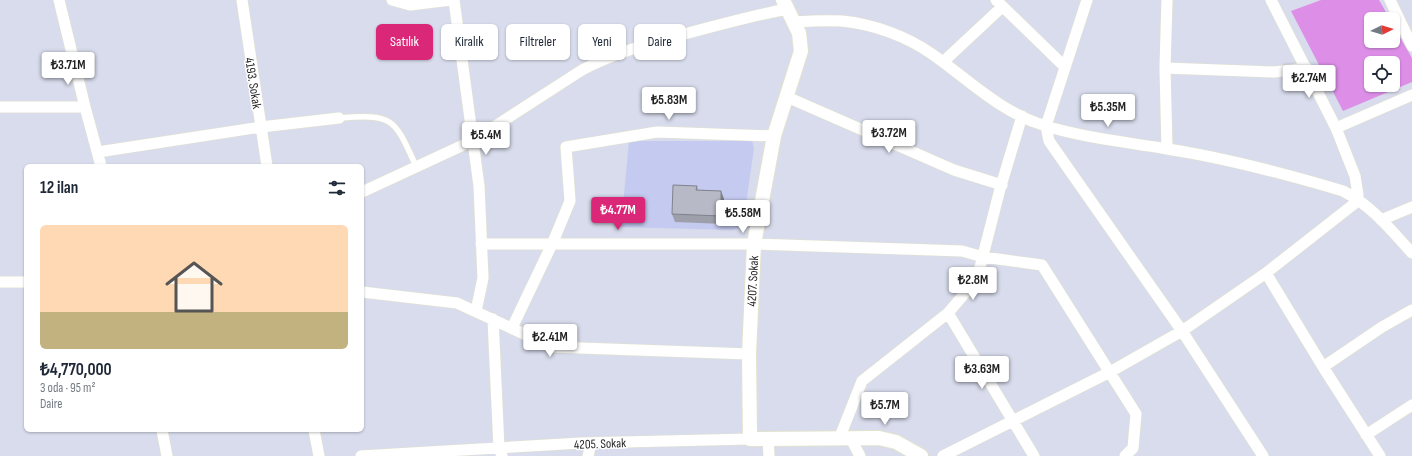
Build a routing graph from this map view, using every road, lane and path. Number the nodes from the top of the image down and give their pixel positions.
1 (59, 0) edge
2 (242, 0) edge
3 (392, 0) edge
4 (453, 0) edge
5 (1087, 0) edge
6 (1167, 0) edge
7 (1271, 0) edge
8 (1390, 0) edge
9 (999, 3) edge
10 (791, 16) edge
11 (1412, 46) edge
12 (942, 62) junction
13 (1065, 67) junction
14 (1165, 68) junction
15 (1307, 68) junction
16 (1412, 95) edge
17 (787, 97) junction
18 (0, 107) edge
19 (85, 108) junction
20 (1022, 116) junction
21 (339, 118) joint
22 (1046, 126) junction
23 (261, 127) junction
24 (1336, 128) junction
25 (774, 136) junction
26 (472, 141) junction
27 (1167, 149) junction
28 (98, 152) junction
29 (101, 164) edge
30 (267, 164) edge
31 (416, 166) junction
32 (1002, 185) junction
33 (364, 191) edge
34 (1358, 198) junction
35 (1412, 207) edge
36 (1381, 220) junction
37 (553, 242) junction
38 (482, 244) junction
39 (754, 244) junction
40 (1412, 253) edge
41 (983, 257) junction
42 (1266, 273) junction
43 (0, 282) edge
44 (24, 282) edge
45 (364, 292) edge
46 (1412, 310) edge
47 (476, 311) junction
48 (948, 313) junction
49 (493, 319) junction
50 (512, 328) junction
51 (1182, 331) junction
52 (749, 354) junction
53 (1323, 368) junction
54 (1110, 372) junction
55 (1412, 405) edge
56 (1014, 421) junction
57 (162, 432) edge
58 (314, 432) edge
59 (1366, 434) junction
60 (750, 439) junction
61 (768, 439) junction
62 (845, 439) junction
63 (591, 443) junction
64 (500, 452) edge
65 (167, 456) edge
66 (319, 456) edge
67 (361, 456) edge
68 (588, 456) edge
69 (769, 456) edge
70 (860, 456) edge
71 (921, 456) edge
72 (943, 456) edge
73 (1034, 456) edge
74 (1125, 456) edge
75 (1263, 456) edge
76 (1380, 456) edge

1 - 19 street
2 - 23 street, 4193. Sokak
3 - 4 street
4 - 26 street
5 - 13 street
6 - 14 street
7 - 15 street
8 - 11 street
9 - 12 street
9 - 13 street
10 - 12 street
10 - 17 street, 4207. Sokak
10 - 26 street
12 - 20 street
13 - 22 street
14 - 15 street
14 - 27 street
15 - 24 street
16 - 24 street
17 - 25 street, 4207. Sokak
17 - 32 street
18 - 19 street
19 - 28 street
20 - 22 street
20 - 32 street
21 - 23 street
21 - 31 lane
22 - 27 street
22 - 51 street
23 - 28 street
23 - 30 street, 4193. Sokak
24 - 34 street
25 - 37 street
25 - 39 street, 4207. Sokak
26 - 31 street
26 - 38 street
27 - 34 street
28 - 29 street
31 - 33 street
32 - 41 street
34 - 36 street
34 - 42 street
35 - 36 street
36 - 40 street
37 - 38 street
37 - 39 street
37 - 50 street
38 - 47 street
39 - 41 street
39 - 52 street, 4207. Sokak
41 - 48 street
41 - 54 street
42 - 51 street
42 - 53 street
43 - 44 street
45 - 47 street
46 - 53 street
47 - 49 street
48 - 56 street
48 - 62 street
49 - 50 street
49 - 64 street
50 - 52 street
51 - 54 street
51 - 75 street
52 - 60 street, 4207. Sokak
53 - 59 street
54 - 56 street
54 - 74 street
55 - 59 street
56 - 72 street
56 - 73 street
57 - 65 street
58 - 66 street
59 - 76 street
60 - 61 street, 4205. Sokak
60 - 63 street, 4205. Sokak
61 - 62 street, 4205. Sokak
61 - 69 street
62 - 70 street
62 - 71 street, 4205. Sokak
63 - 64 street, 4205. Sokak
63 - 68 street
64 - 67 street, 4205. Sokak

